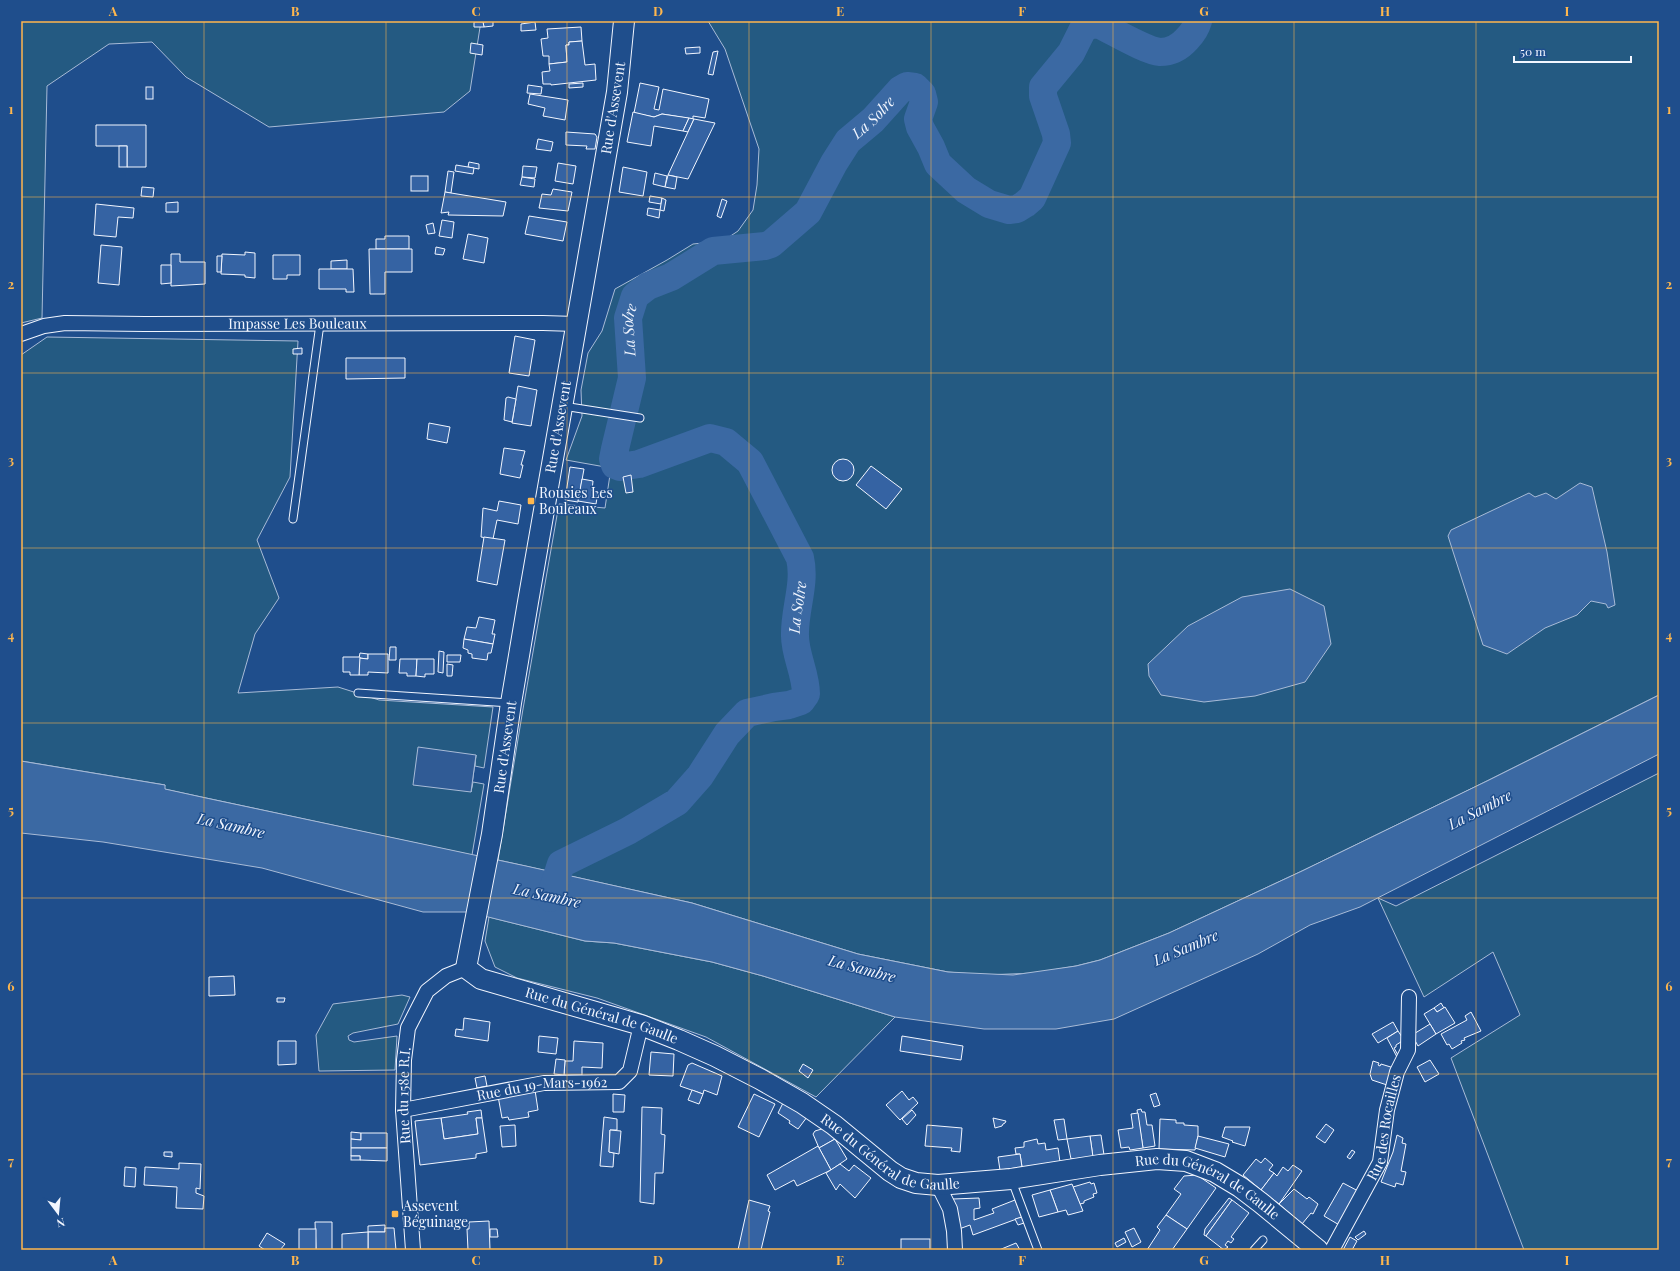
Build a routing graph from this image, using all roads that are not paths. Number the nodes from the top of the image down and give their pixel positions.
1 (624, 21) edge
2 (320, 324) junction
3 (576, 324) junction
4 (21, 334) edge
5 (561, 405) junction
6 (640, 418) dead end
7 (294, 519) dead end
8 (358, 693) dead end
9 (511, 703) junction
10 (466, 968) junction
11 (1409, 997) dead end
12 (641, 1025) junction
13 (403, 1110) junction
14 (1012, 1179) junction
15 (938, 1185) junction
16 (1262, 1240) dead end
17 (413, 1250) edge
18 (955, 1250) edge
19 (1038, 1250) edge
20 (1254, 1250) edge
21 (1318, 1250) edge
22 (1332, 1250) edge

1 - 3 street, Rue d'Assevent
2 - 3 street, Impasse Les Bouleaux
2 - 4 street, Impasse Les Bouleaux
2 - 7 lane
3 - 5 street, Rue d'Assevent
5 - 6 lane
5 - 9 street, Rue d'Assevent
8 - 9 lane
9 - 10 street, Rue d'Assevent
10 - 12 street, Rue du Général de Gaulle
10 - 13 street, Rue du 158e R.I.
11 - 22 street, Rue des Rocailles
12 - 13 street, Rue du 19-Mars-1962
12 - 15 street, Rue du Général de Gaulle
13 - 17 street, Rue du 158e R.I.
14 - 15 street, Rue du Général de Gaulle
14 - 19 lane
14 - 21 street, Rue du Général de Gaulle
15 - 18 street
16 - 20 lane

